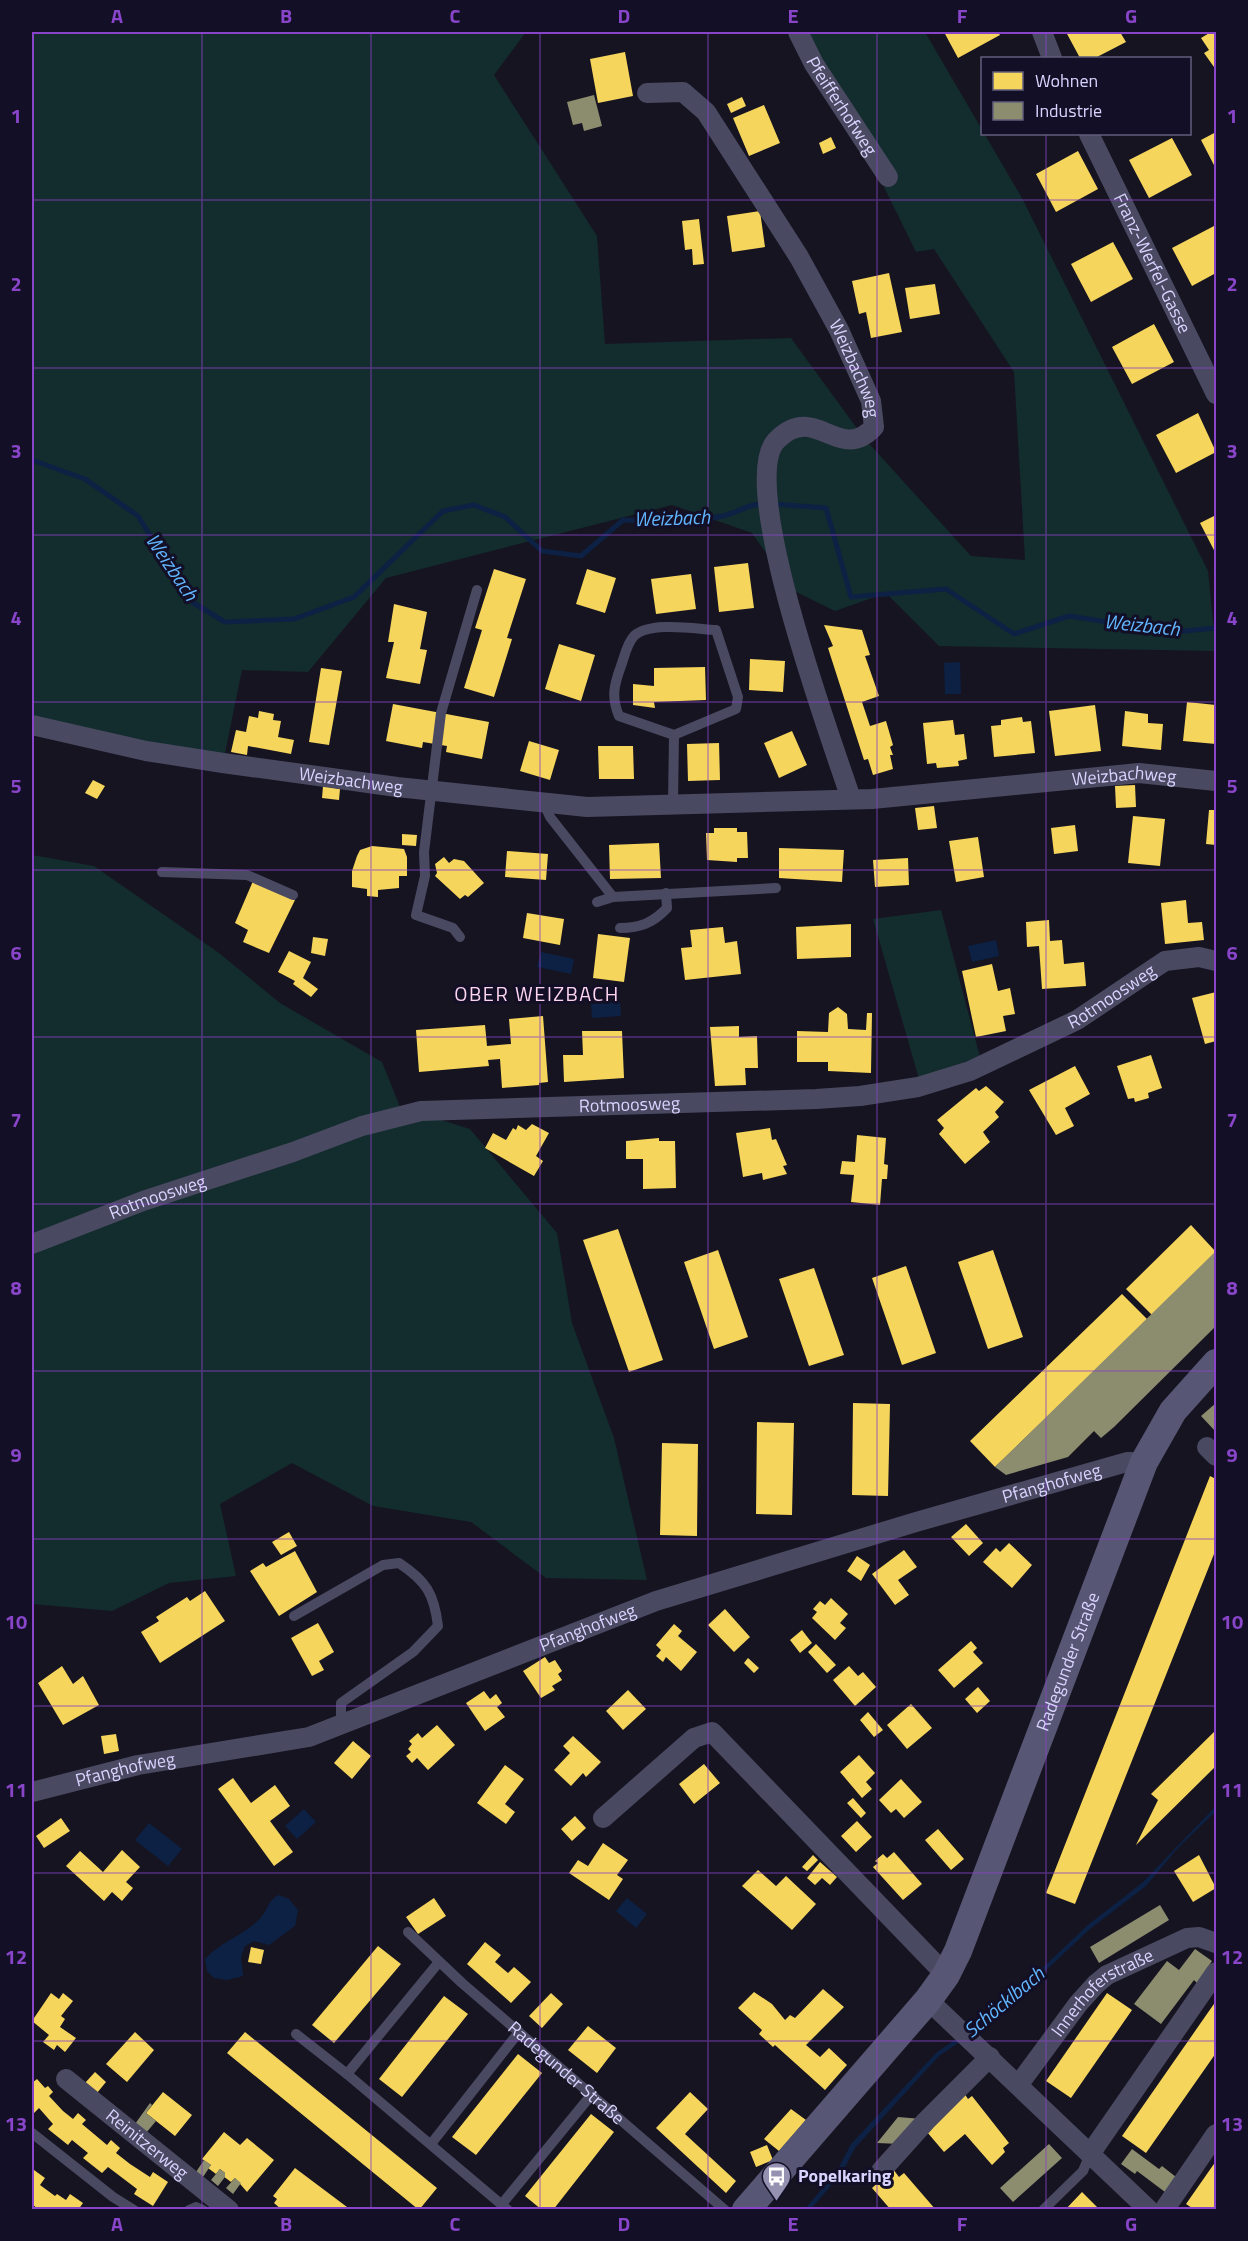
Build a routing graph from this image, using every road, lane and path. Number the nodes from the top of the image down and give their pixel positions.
1 (798, 32) edge
2 (1042, 32) edge
3 (1052, 57) edge
4 (647, 93) dead end
5 (1089, 135) edge
6 (888, 177) dead end
7 (1216, 394) edge
8 (477, 590) dead end
9 (32, 725) edge
10 (674, 735) junction
11 (1216, 781) edge
12 (430, 790) junction
13 (851, 799) junction
14 (543, 802) junction
15 (673, 804) junction
16 (162, 872) dead end
17 (776, 888) dead end
18 (666, 893) junction
19 (293, 895) dead end
20 (613, 897) junction
21 (597, 902) dead end
22 (620, 928) dead end
23 (460, 937) dead end
24 (1216, 961) edge
25 (32, 1244) edge
26 (1216, 1363) edge
27 (1144, 1462) junction
28 (294, 1616) dead end
29 (340, 1724) junction
30 (32, 1792) edge
31 (603, 1818) dead end
32 (408, 1932) dead end
33 (1215, 1939) edge
34 (439, 1962) junction
35 (1216, 1972) edge
36 (946, 1975) junction
37 (928, 2000) junction
38 (519, 2032) junction
39 (296, 2034) dead end
40 (984, 2051) junction
41 (347, 2074) junction
42 (66, 2079) dead end
43 (1019, 2084) junction
44 (592, 2094) junction
45 (32, 2133) edge
46 (1216, 2134) edge
47 (430, 2144) junction
48 (1090, 2154) junction
49 (881, 2171) dead end
50 (505, 2207) edge
51 (134, 2210) edge
52 (189, 2210) edge
53 (203, 2210) edge
54 (229, 2210) edge
55 (725, 2210) edge
56 (746, 2210) edge
57 (1042, 2210) edge
58 (1149, 2210) edge
59 (1164, 2210) edge

1 - 6 street, Pfeifferhofweg
2 - 3 street
4 - 13 street, Weizbachweg
5 - 7 street, Franz-Werfel-Gasse
8 - 12 lane
9 - 12 street, Weizbachweg
10 - 10 lane
10 - 15 lane
11 - 13 street, Weizbachweg
12 - 14 street, Weizbachweg
12 - 23 lane
13 - 15 street, Weizbachweg
14 - 15 street, Weizbachweg
14 - 20 lane
16 - 19 lane
17 - 18 lane
18 - 20 lane
18 - 22 lane
20 - 21 lane
24 - 25 street, Rotmoosweg
26 - 27 main road, Radegunder Straße
27 - 29 street, Pfanghofweg
27 - 36 main road, Radegunder Straße
28 - 29 lane
29 - 30 street, Pfanghofweg
31 - 36 street
32 - 34 lane, Radegunder Straße
33 - 43 street, Innerhoferstraße
34 - 38 lane, Radegunder Straße
34 - 41 lane
35 - 48 street
36 - 37 main road, Radegunder Straße
37 - 40 street
37 - 56 main road, Radegunder Straße
38 - 44 lane, Radegunder Straße
38 - 47 lane
39 - 41 lane
40 - 43 street
40 - 49 street
41 - 47 lane
42 - 54 street, Reinitzerweg
43 - 48 street
44 - 50 lane
44 - 55 lane, Radegunder Straße
45 - 51 lane
46 - 59 street
47 - 50 lane
48 - 57 lane
48 - 58 street
52 - 53 lane

